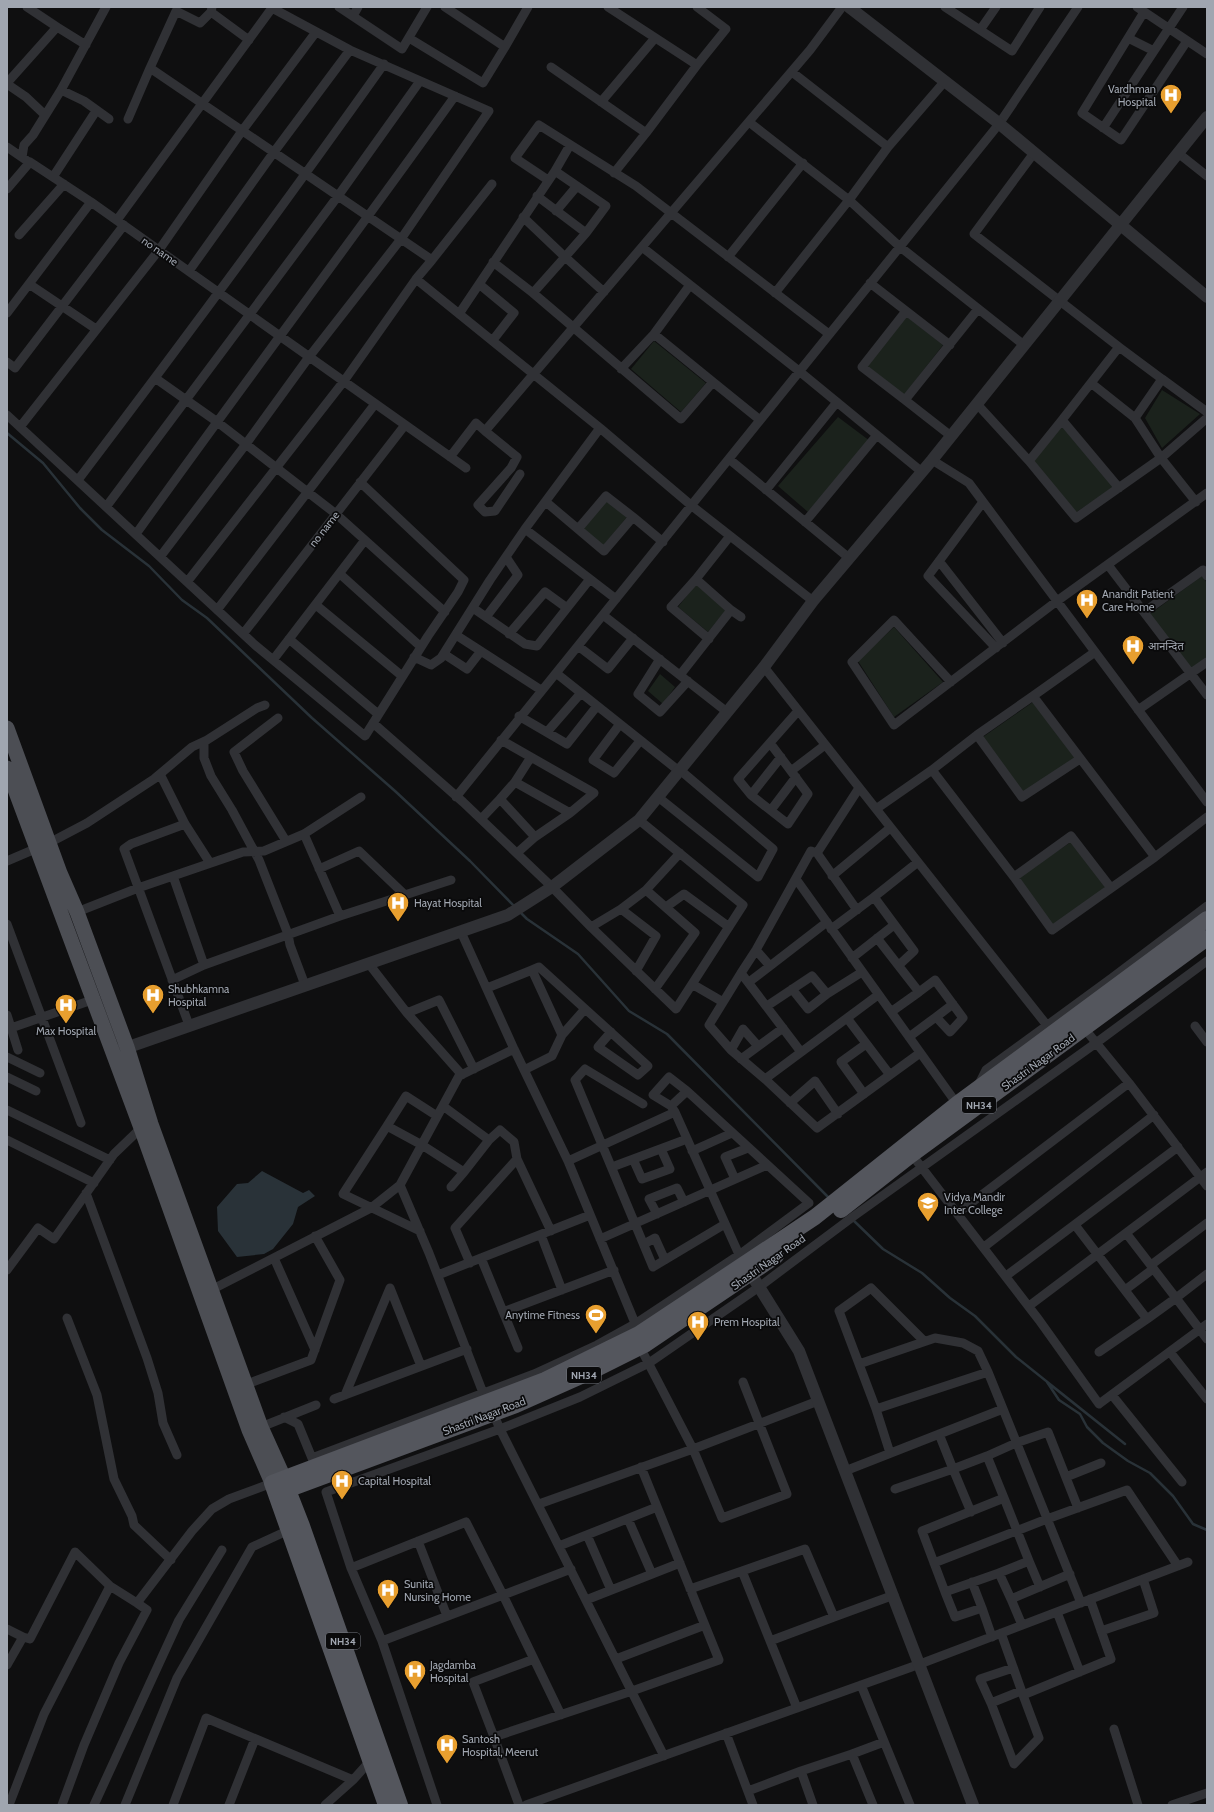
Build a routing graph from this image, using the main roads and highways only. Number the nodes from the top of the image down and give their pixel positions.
1 (7, 728) edge
2 (7, 768) edge
3 (43, 845) junction
4 (1207, 919) edge
5 (1207, 938) edge
6 (1079, 1023) junction
7 (146, 1126) junction
8 (908, 1150) junction
9 (280, 1486) junction
10 (319, 1594) junction
11 (358, 1704) junction
12 (386, 1805) edge
13 (400, 1805) edge

1 - 3 main road
2 - 3 main road
3 - 7 main road
3 - 7 main road
4 - 6 highway, NH34
5 - 6 highway, Shastri Nagar Road / NH34
6 - 8 highway, Shastri Nagar Road / NH34
6 - 8 highway, NH34
7 - 9 main road
7 - 9 main road
8 - 9 highway, Shastri Nagar Road / NH34
9 - 10 highway, NH34
9 - 10 highway, NH34 / NH34
10 - 11 highway, NH34 / NH34
11 - 12 highway, NH34 / NH34
11 - 13 highway, NH34

